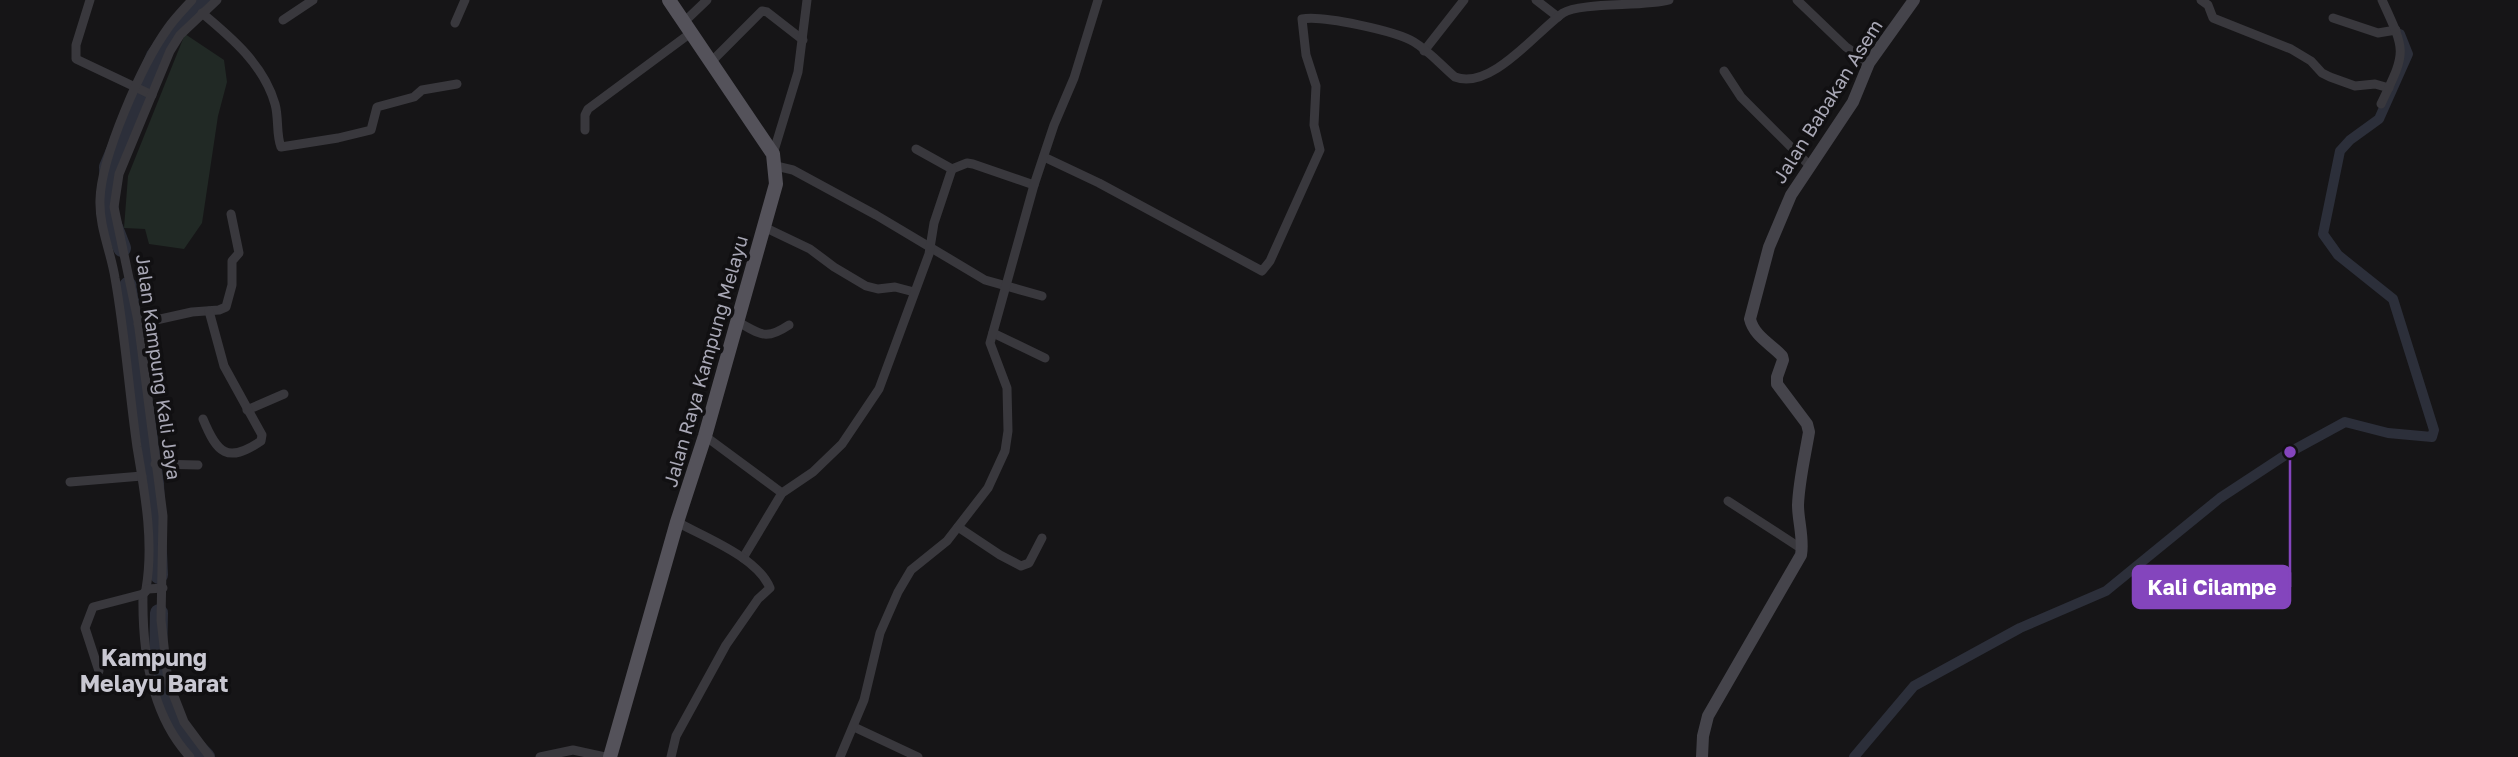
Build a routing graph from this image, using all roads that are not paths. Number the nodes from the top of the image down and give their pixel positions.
1 (90, 0) edge
2 (192, 0) edge
3 (217, 0) edge
4 (313, 0) edge
5 (465, 0) edge
6 (668, 0) edge
7 (707, 0) edge
8 (807, 0) edge
9 (1097, 0) edge
10 (1464, 0) edge
11 (1536, 0) edge
12 (1669, 0) edge
13 (1797, 0) edge
14 (2200, 0) edge
15 (2382, 0) edge
16 (1910, 2) edge
17 (202, 13) junction
18 (1558, 17) junction
19 (2333, 18) dead end
20 (284, 20) dead end
21 (455, 23) dead end
22 (688, 27) junction
23 (2396, 30) junction
24 (803, 40) junction
25 (1424, 51) junction
26 (712, 61) junction
27 (1868, 64) junction
28 (1724, 71) dead end
29 (457, 84) dead end
30 (2389, 88) junction
31 (137, 89) junction
32 (150, 94) junction
33 (2381, 104) dead end
34 (585, 130) dead end
35 (916, 149) dead end
36 (1044, 157) junction
37 (774, 160) junction
38 (1810, 166) junction
39 (952, 169) junction
40 (1034, 185) junction
41 (232, 214) dead end
42 (764, 227) junction
43 (930, 247) junction
44 (1007, 287) junction
45 (914, 292) junction
46 (1042, 296) dead end
47 (209, 311) junction
48 (137, 322) junction
49 (738, 322) junction
50 (122, 324) junction
51 (789, 325) dead end
52 (993, 333) junction
53 (1045, 358) dead end
54 (284, 394) dead end
55 (247, 410) junction
56 (204, 419) dead end
57 (705, 436) junction
58 (155, 464) junction
59 (198, 465) dead end
60 (142, 476) junction
61 (70, 482) dead end
62 (782, 493) junction
63 (1728, 501) dead end
64 (677, 522) junction
65 (958, 527) junction
66 (1042, 538) dead end
67 (1802, 549) junction
68 (743, 558) junction
69 (161, 588) junction
70 (146, 591) junction
71 (99, 671) dead end
72 (853, 727) junction
73 (613, 755) edge
74 (190, 757) edge
75 (211, 757) edge
76 (540, 757) edge
77 (671, 757) edge
78 (840, 757) edge
79 (918, 757) edge
80 (1702, 757) edge

1 - 31 street
2 - 31 street
3 - 17 street, Jalan Kampung Kali Jaya
4 - 20 street
5 - 21 street
6 - 22 main road
7 - 22 street
8 - 24 street
9 - 36 street
10 - 25 street
11 - 18 street
12 - 18 street
13 - 27 street
14 - 30 street
15 - 23 street
16 - 27 street, Jalan Babakan Asem
17 - 29 street
17 - 32 street, Jalan Kampung Kali Jaya
18 - 25 street
19 - 23 street
22 - 26 main road
22 - 34 street
23 - 30 street
24 - 26 street
24 - 37 street
25 - 36 street
26 - 37 main road
27 - 38 street, Jalan Babakan Asem
28 - 38 street
30 - 33 street
31 - 32 street
31 - 50 street
32 - 48 street, Jalan Kampung Kali Jaya
35 - 39 street
36 - 40 street
37 - 42 main road, Jalan Raya Kampung Melayu
37 - 43 street
38 - 67 street, Jalan Babakan Asem
39 - 40 street
39 - 43 street
40 - 44 street
41 - 47 street
42 - 45 street
42 - 49 main road, Jalan Raya Kampung Melayu
43 - 44 street
43 - 45 street
44 - 46 street
44 - 52 street
45 - 62 street
47 - 48 street
47 - 55 street
48 - 50 street
48 - 58 street, Jalan Kampung Kali Jaya
49 - 51 street
49 - 57 main road, Jalan Raya Kampung Melayu
50 - 60 street
52 - 53 street
52 - 65 street
54 - 55 street
55 - 56 street
57 - 62 street
57 - 64 main road, Jalan Raya Kampung Melayu
58 - 59 street
58 - 69 street, Jalan Kampung Kali Jaya
60 - 61 street
60 - 70 street
62 - 68 street
63 - 67 street
64 - 68 street
64 - 73 main road, Jalan Raya Kampung Melayu
65 - 66 street
65 - 72 street
67 - 80 street
68 - 77 street
69 - 70 street
69 - 75 street, Jalan Kampung Kali Jaya
70 - 71 street
70 - 74 street
72 - 78 street
72 - 79 street
73 - 76 street

